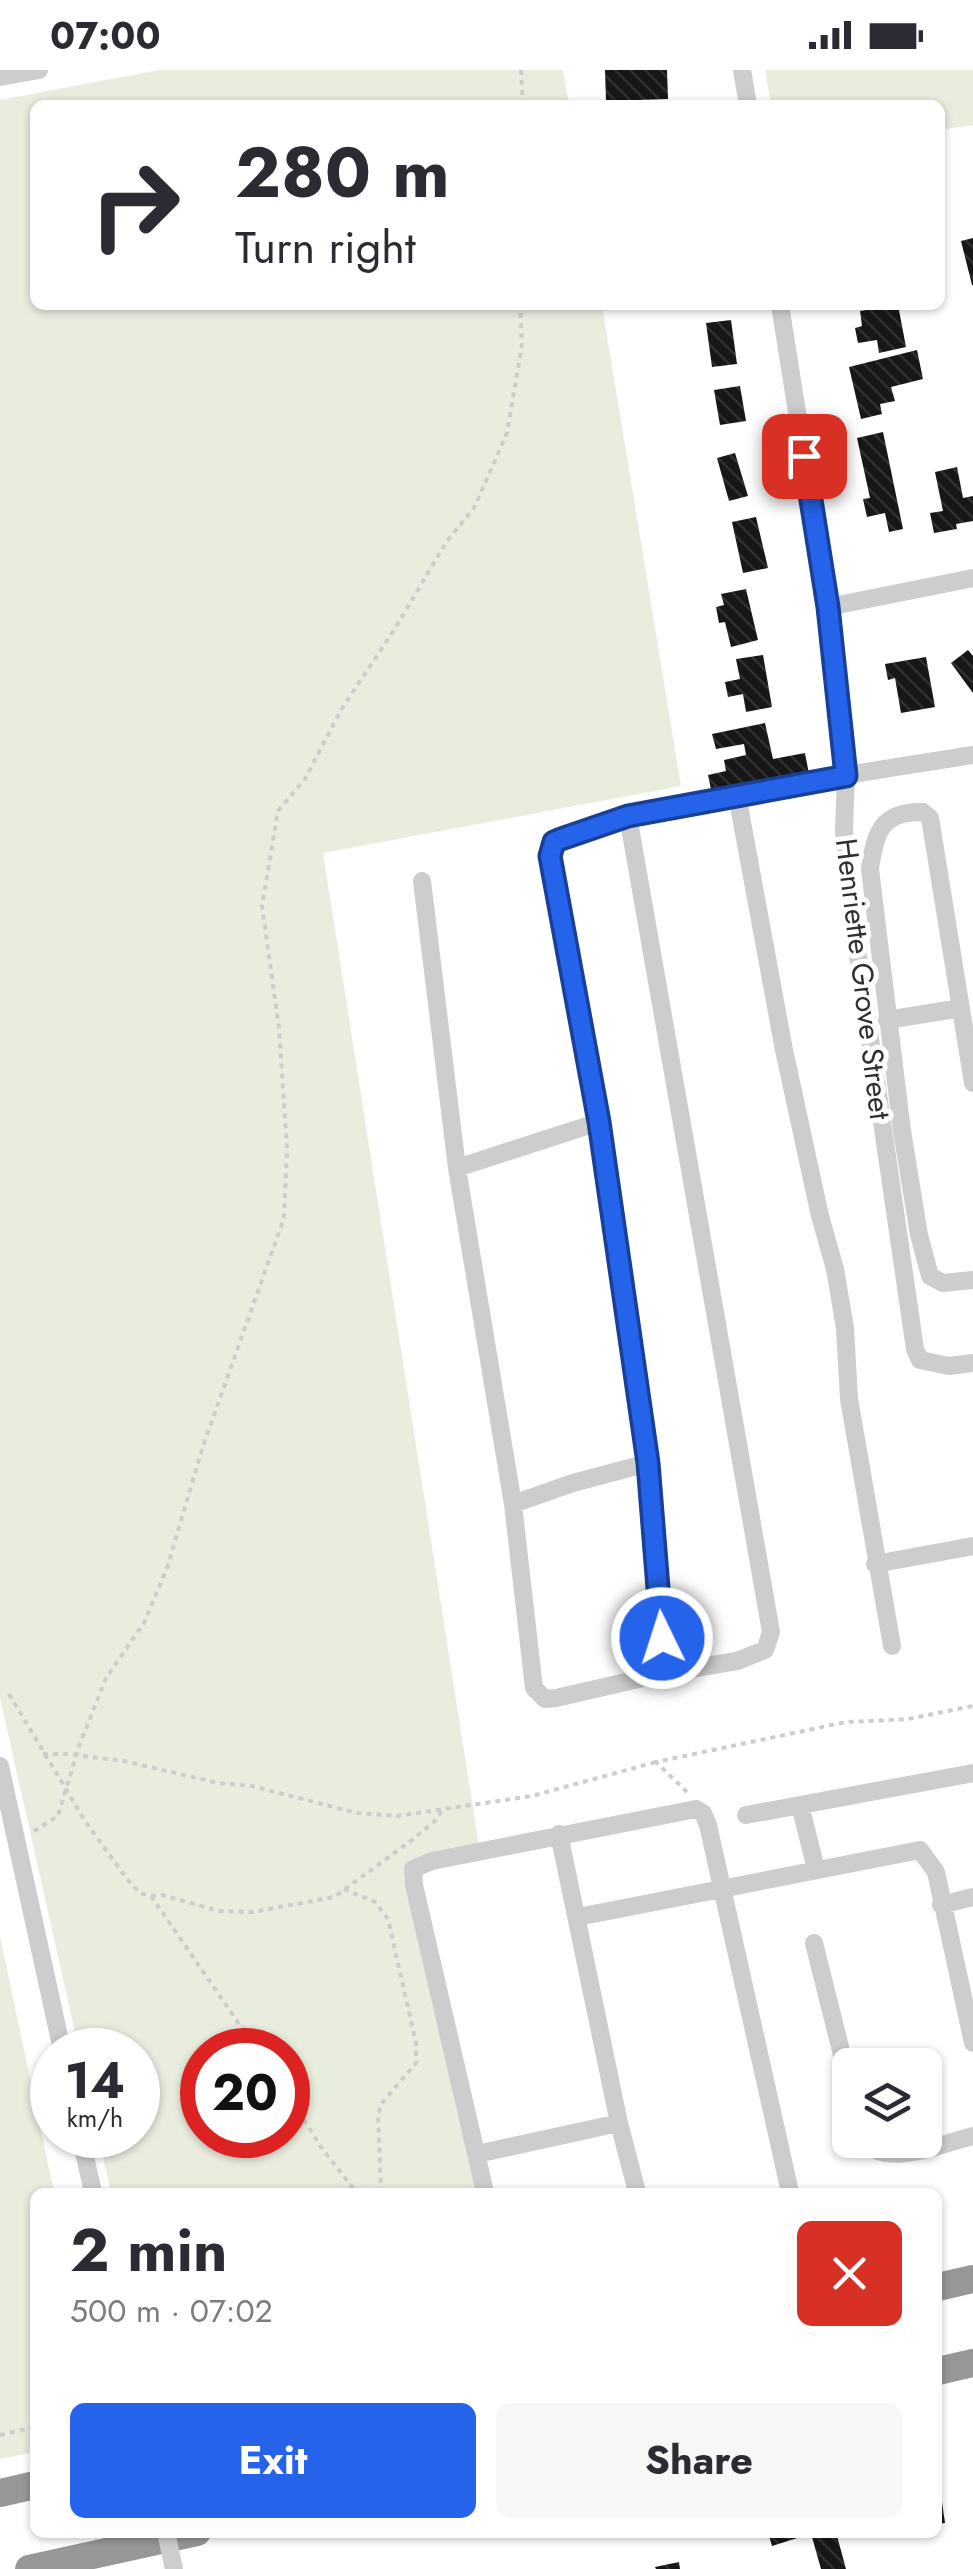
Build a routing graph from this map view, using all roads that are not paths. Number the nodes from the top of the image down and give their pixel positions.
1 (39, 70) edge
2 (742, 70) edge
3 (0, 77) edge
4 (747, 100) edge
5 (781, 310) edge
6 (973, 578) edge
7 (828, 607) junction
8 (973, 755) edge
9 (846, 776) junction
10 (737, 796) junction
11 (628, 816) junction
12 (422, 881) dead end
13 (973, 939) edge
14 (952, 942) junction
15 (961, 1008) junction
16 (888, 1020) junction
17 (973, 1083) edge
18 (599, 1122) junction
19 (456, 1168) junction
20 (973, 1280) edge
21 (973, 1362) edge
22 (648, 1463) junction
23 (513, 1504) junction
24 (973, 1546) edge
25 (875, 1564) junction
26 (892, 1646) dead end
27 (665, 1673) junction
28 (0, 1766) edge
29 (973, 1773) edge
30 (800, 1805) junction
31 (746, 1815) dead end
32 (559, 1834) junction
33 (816, 1869) junction
34 (722, 1890) junction
35 (973, 1897) edge
36 (941, 1905) junction
37 (578, 1917) junction
38 (814, 1943) dead end
39 (970, 2015) edge
40 (57, 2028) edge
41 (973, 2042) edge
42 (840, 2048) edge
43 (618, 2123) junction
44 (973, 2136) edge
45 (942, 2143) edge
46 (477, 2154) junction
47 (85, 2158) edge
48 (92, 2188) edge
49 (484, 2188) edge
50 (636, 2188) edge
51 (789, 2188) edge
52 (973, 2279) edge
53 (942, 2286) edge
54 (973, 2364) edge
55 (942, 2370) edge
56 (30, 2486) edge
57 (0, 2492) edge
58 (167, 2538) edge
59 (170, 2538) edge
60 (30, 2569) edge
61 (174, 2569) edge

1 - 3 street
2 - 4 street
5 - 7 street, Henriette Grove Street
6 - 7 street
7 - 9 street, Henriette Grove Street
8 - 9 street
9 - 10 street
9 - 21 street, Henriette Grove Street
10 - 11 street
10 - 25 street
11 - 18 street
11 - 27 street
12 - 19 street
13 - 14 street
14 - 15 street
14 - 16 street
15 - 16 street
15 - 17 street
16 - 20 street
18 - 19 street
18 - 22 street
19 - 23 street
22 - 23 street
22 - 27 street
23 - 27 street
24 - 25 street
25 - 26 street
28 - 40 street
29 - 30 street
30 - 31 street
30 - 33 street
32 - 34 street
32 - 37 street
32 - 46 street
33 - 34 street
33 - 36 street
34 - 37 street
34 - 51 street
35 - 36 street
36 - 39 street
37 - 43 street
38 - 42 street
39 - 41 street
43 - 46 street
43 - 50 street
44 - 45 street
46 - 49 street
47 - 48 street
52 - 53 highway
54 - 55 highway
56 - 57 highway
58 - 61 street, bridge
59 - 60 highway

